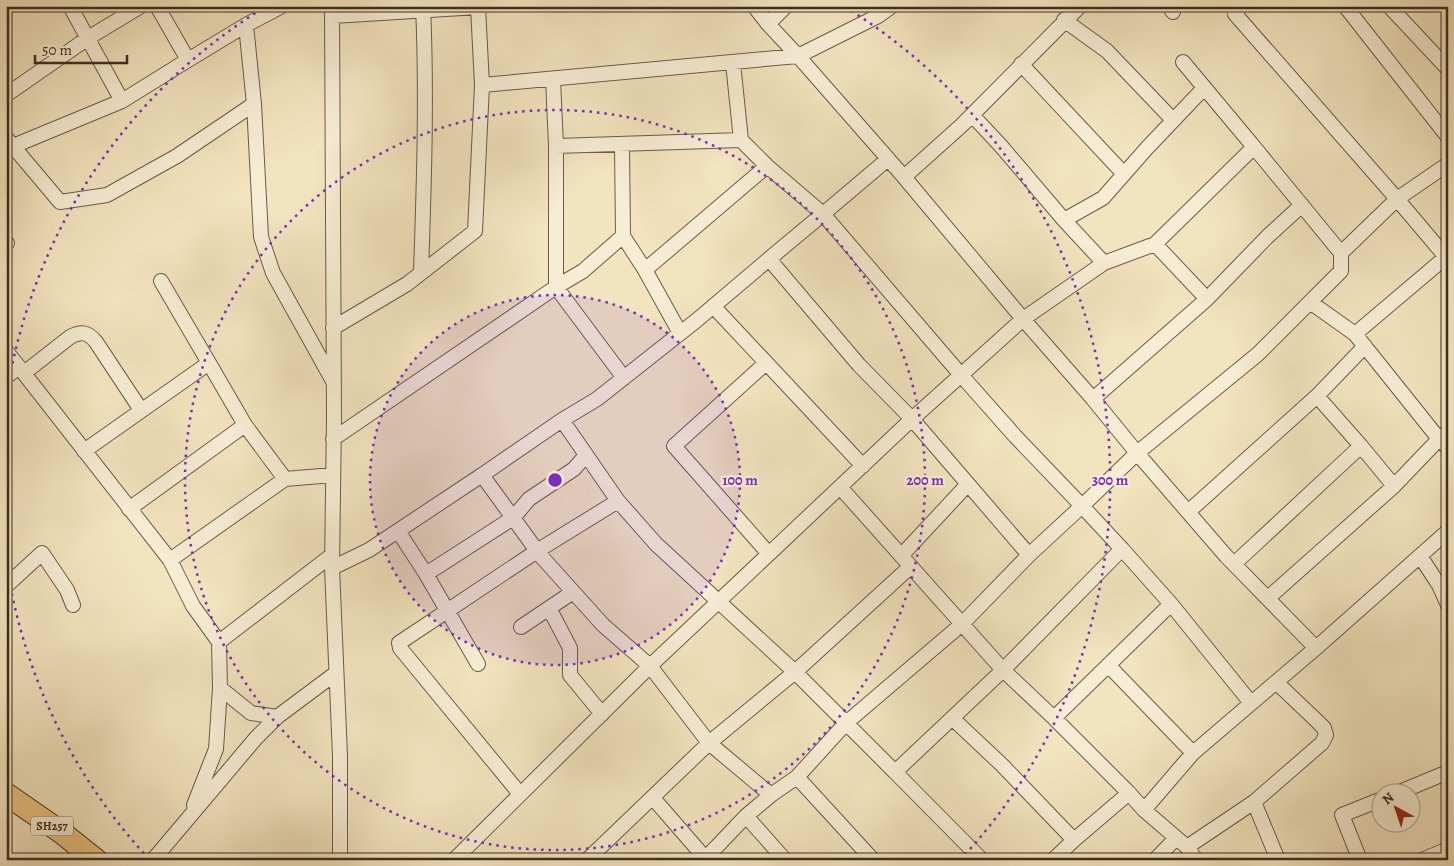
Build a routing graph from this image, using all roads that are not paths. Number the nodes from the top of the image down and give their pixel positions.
1 (70, 6) edge
2 (141, 6) edge
3 (157, 6) edge
4 (478, 6) edge
5 (485, 6) edge
6 (754, 6) edge
7 (786, 6) edge
8 (892, 6) edge
9 (1241, 6) edge
10 (1390, 6) edge
11 (1348, 7) edge
12 (274, 8) edge
13 (424, 8) edge
14 (332, 11) edge
15 (1070, 12) edge
16 (768, 24) junction
17 (246, 25) junction
18 (88, 38) junction
19 (798, 56) junction
20 (188, 60) junction
21 (1183, 62) dead end
22 (733, 63) junction
23 (1020, 64) junction
24 (1448, 69) edge
25 (553, 79) junction
26 (482, 85) junction
27 (1204, 88) junction
28 (6, 95) edge
29 (122, 101) junction
30 (254, 104) junction
31 (972, 115) junction
32 (1173, 120) junction
33 (1448, 137) edge
34 (742, 140) junction
35 (8, 144) edge
36 (622, 144) junction
37 (556, 146) junction
38 (1254, 147) junction
39 (888, 159) junction
40 (1448, 164) edge
41 (767, 166) junction
42 (1124, 174) junction
43 (904, 177) junction
44 (1397, 199) junction
45 (1302, 205) junction
46 (823, 214) junction
47 (1064, 220) junction
48 (623, 236) junction
49 (1155, 244) junction
50 (1341, 253) junction
51 (769, 258) junction
52 (1447, 258) edge
53 (1104, 262) junction
54 (645, 270) junction
55 (421, 273) junction
56 (161, 281) dead end
57 (556, 287) junction
58 (1207, 300) junction
59 (1310, 302) junction
60 (713, 306) junction
61 (1022, 319) junction
62 (333, 328) junction
63 (680, 334) junction
64 (1355, 334) junction
65 (1365, 346) junction
66 (6, 351) edge
67 (210, 363) junction
68 (766, 363) junction
69 (21, 370) junction
70 (961, 375) junction
71 (6, 377) edge
72 (624, 378) junction
73 (333, 382) junction
74 (1317, 396) junction
75 (1093, 399) junction
76 (141, 410) junction
77 (912, 419) junction
78 (562, 420) junction
79 (245, 426) junction
80 (333, 439) junction
81 (1445, 439) edge
82 (1361, 446) junction
83 (84, 451) junction
84 (1137, 453) junction
85 (586, 455) junction
86 (863, 466) junction
87 (333, 475) junction
88 (482, 475) junction
89 (285, 478) junction
90 (968, 484) junction
91 (1394, 486) junction
92 (840, 487) junction
93 (618, 501) junction
94 (1082, 506) junction
95 (129, 509) junction
96 (1188, 512) junction
97 (513, 518) junction
98 (398, 531) junction
99 (1448, 531) edge
100 (1122, 549) junction
101 (536, 551) junction
102 (769, 554) junction
103 (1029, 555) junction
104 (901, 556) junction
105 (1420, 556) junction
106 (170, 560) junction
107 (332, 561) junction
108 (1234, 564) junction
109 (910, 567) junction
110 (426, 574) junction
111 (6, 586) edge
112 (573, 592) junction
113 (1268, 598) junction
114 (719, 602) junction
115 (1171, 604) junction
116 (73, 605) dead end
117 (1448, 605) edge
118 (549, 608) junction
119 (448, 610) junction
120 (962, 624) junction
121 (521, 627) dead end
122 (219, 642) junction
123 (1316, 648) junction
124 (478, 664) dead end
125 (650, 666) junction
126 (1108, 666) junction
127 (1003, 670) junction
128 (336, 672) junction
129 (794, 672) junction
130 (1276, 682) junction
131 (220, 688) junction
132 (1251, 703) junction
133 (602, 714) junction
134 (277, 717) junction
135 (952, 718) junction
136 (1054, 718) junction
137 (846, 723) junction
138 (709, 743) junction
139 (1193, 753) junction
140 (895, 772) junction
141 (1448, 772) edge
142 (797, 777) junction
143 (1420, 784) edge
144 (1129, 793) junction
145 (6, 794) edge
146 (520, 794) junction
147 (771, 795) junction
148 (653, 798) junction
149 (1254, 802) junction
150 (1372, 803) edge
151 (6, 807) edge
152 (1144, 810) junction
153 (189, 816) junction
154 (746, 816) junction
155 (1074, 840) junction
156 (1188, 849) edge
157 (1448, 849) edge
158 (705, 859) edge
159 (75, 860) edge
160 (96, 860) edge
161 (153, 860) edge
162 (340, 860) edge
163 (454, 860) edge
164 (587, 860) edge
165 (785, 860) edge
166 (873, 860) edge
167 (982, 860) edge
168 (1053, 860) edge
169 (1155, 860) edge
170 (1278, 860) edge
171 (1360, 860) edge
172 (1422, 860) edge

1 - 18 street
2 - 18 street
3 - 20 street
4 - 5 street
4 - 13 street
4 - 26 street
6 - 16 street
7 - 16 street
8 - 19 street
9 - 44 street
10 - 24 street
11 - 33 street
12 - 17 street
13 - 14 street
13 - 55 street
14 - 62 street
15 - 23 street
15 - 32 street
16 - 19 street
17 - 20 street
17 - 30 street
18 - 28 street
18 - 29 street
19 - 22 street
19 - 39 street
20 - 29 street
21 - 27 street
22 - 25 street
22 - 34 street
23 - 31 street
23 - 42 street
25 - 26 street
25 - 37 street
26 - 55 street
27 - 32 street
27 - 38 street
29 - 35 street
30 - 35 street
30 - 73 street
31 - 43 street
31 - 47 street
32 - 42 street
34 - 36 street
34 - 41 street
36 - 37 street
36 - 48 street
37 - 57 street
38 - 45 street
38 - 49 street
39 - 43 street
39 - 46 street
40 - 44 street
41 - 46 street
41 - 54 street
42 - 47 street
43 - 61 street
44 - 50 street
44 - 52 street
45 - 50 street
45 - 58 street
46 - 51 street
46 - 70 street
47 - 53 street
48 - 54 street
48 - 57 street
49 - 53 street
49 - 58 street
50 - 59 street
51 - 60 street
51 - 77 street
52 - 64 street
53 - 61 street
54 - 63 street
55 - 62 street
56 - 67 street
57 - 72 street
57 - 80 street
58 - 75 street
59 - 64 street
59 - 84 street
60 - 63 street
60 - 68 street
61 - 70 street
61 - 75 street
62 - 73 street
63 - 72 street
64 - 65 street
65 - 74 street
65 - 81 street
66 - 69 street
67 - 76 street
67 - 79 street
68 - 86 street
68 - 102 street
69 - 71 street
69 - 76 street
69 - 83 street
70 - 77 street
70 - 94 street
72 - 78 street
73 - 80 street
74 - 82 street
74 - 96 street
75 - 84 street
76 - 83 street
77 - 86 street
77 - 90 street
78 - 85 street
78 - 88 street
79 - 89 street
79 - 95 street
80 - 87 street
81 - 91 street
82 - 91 street
82 - 108 street
83 - 95 street
84 - 94 street
84 - 96 street
85 - 93 street
85 - 97 street
86 - 92 street
87 - 89 street
87 - 107 street
88 - 97 street
88 - 98 street
89 - 106 street
90 - 103 street
90 - 104 street
91 - 113 street
92 - 102 street
92 - 104 street
93 - 101 street
93 - 114 street
94 - 100 street
94 - 103 street
95 - 106 street
96 - 108 street
97 - 101 street
97 - 110 street
98 - 107 street
98 - 110 street
99 - 105 street
100 - 115 street
100 - 127 street
101 - 112 street
101 - 119 street
102 - 114 street
103 - 120 street
104 - 109 street
105 - 117 street
105 - 123 street
106 - 122 street
107 - 122 street
107 - 128 street
108 - 113 street
109 - 120 street
109 - 129 street
110 - 119 street
111 - 116 street
112 - 118 street
112 - 125 street
113 - 123 street
114 - 125 street
114 - 129 street
115 - 126 street
115 - 132 street
118 - 121 street
118 - 133 street
119 - 124 street
119 - 146 street
120 - 127 street
120 - 137 street
122 - 131 street
123 - 130 street
125 - 133 street
125 - 138 street
126 - 136 street
126 - 139 street
127 - 135 street
127 - 136 street
128 - 134 street
128 - 162 street
129 - 137 street
129 - 138 street
130 - 132 street
130 - 149 street
131 - 134 street
131 - 153 street
132 - 139 street
133 - 146 street
134 - 153 street
135 - 140 street
135 - 155 street
136 - 144 street
137 - 140 street
137 - 142 street
138 - 147 street
138 - 148 street
139 - 152 street
140 - 167 street
141 - 143 street
142 - 147 street
142 - 166 street
144 - 152 street
144 - 155 street
145 - 160 main road, SH257
146 - 163 street
147 - 154 street
148 - 158 street
148 - 164 street
149 - 156 street
149 - 170 street
150 - 171 street
151 - 159 main road, SH257
152 - 156 street
153 - 161 street
154 - 158 street
154 - 165 street
155 - 168 street
156 - 169 street
157 - 172 street

